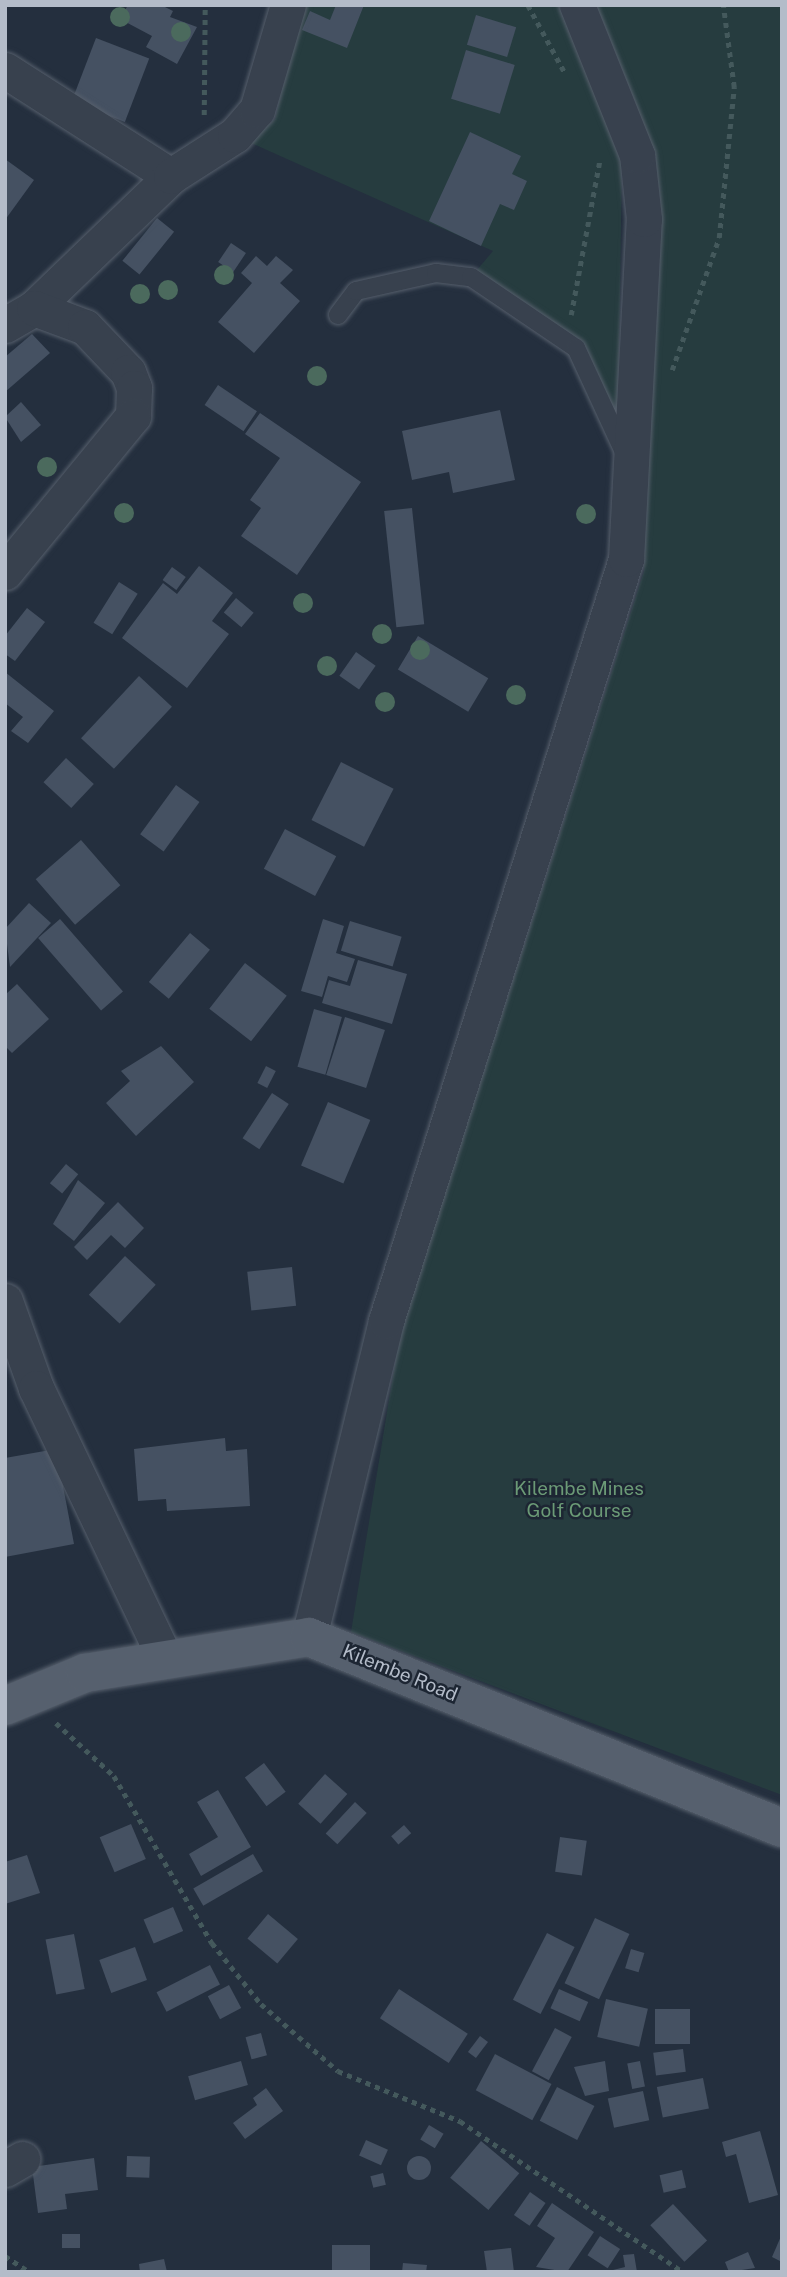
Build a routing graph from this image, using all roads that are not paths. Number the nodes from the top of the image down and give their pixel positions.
1 (288, 5) edge
2 (577, 5) edge
3 (5, 70) edge
4 (171, 176) junction
5 (20, 316) edge
6 (338, 316) dead end
7 (631, 467) junction
8 (5, 572) edge
9 (5, 1301) edge
10 (309, 1637) junction
11 (165, 1659) junction
12 (16, 1701) edge
13 (782, 1828) edge

1 - 4 street
2 - 7 street
3 - 4 street
4 - 5 street
5 - 8 street
6 - 7 lane
7 - 10 street
9 - 11 street
10 - 11 main road
10 - 13 main road, Kilembe Road
11 - 12 main road

